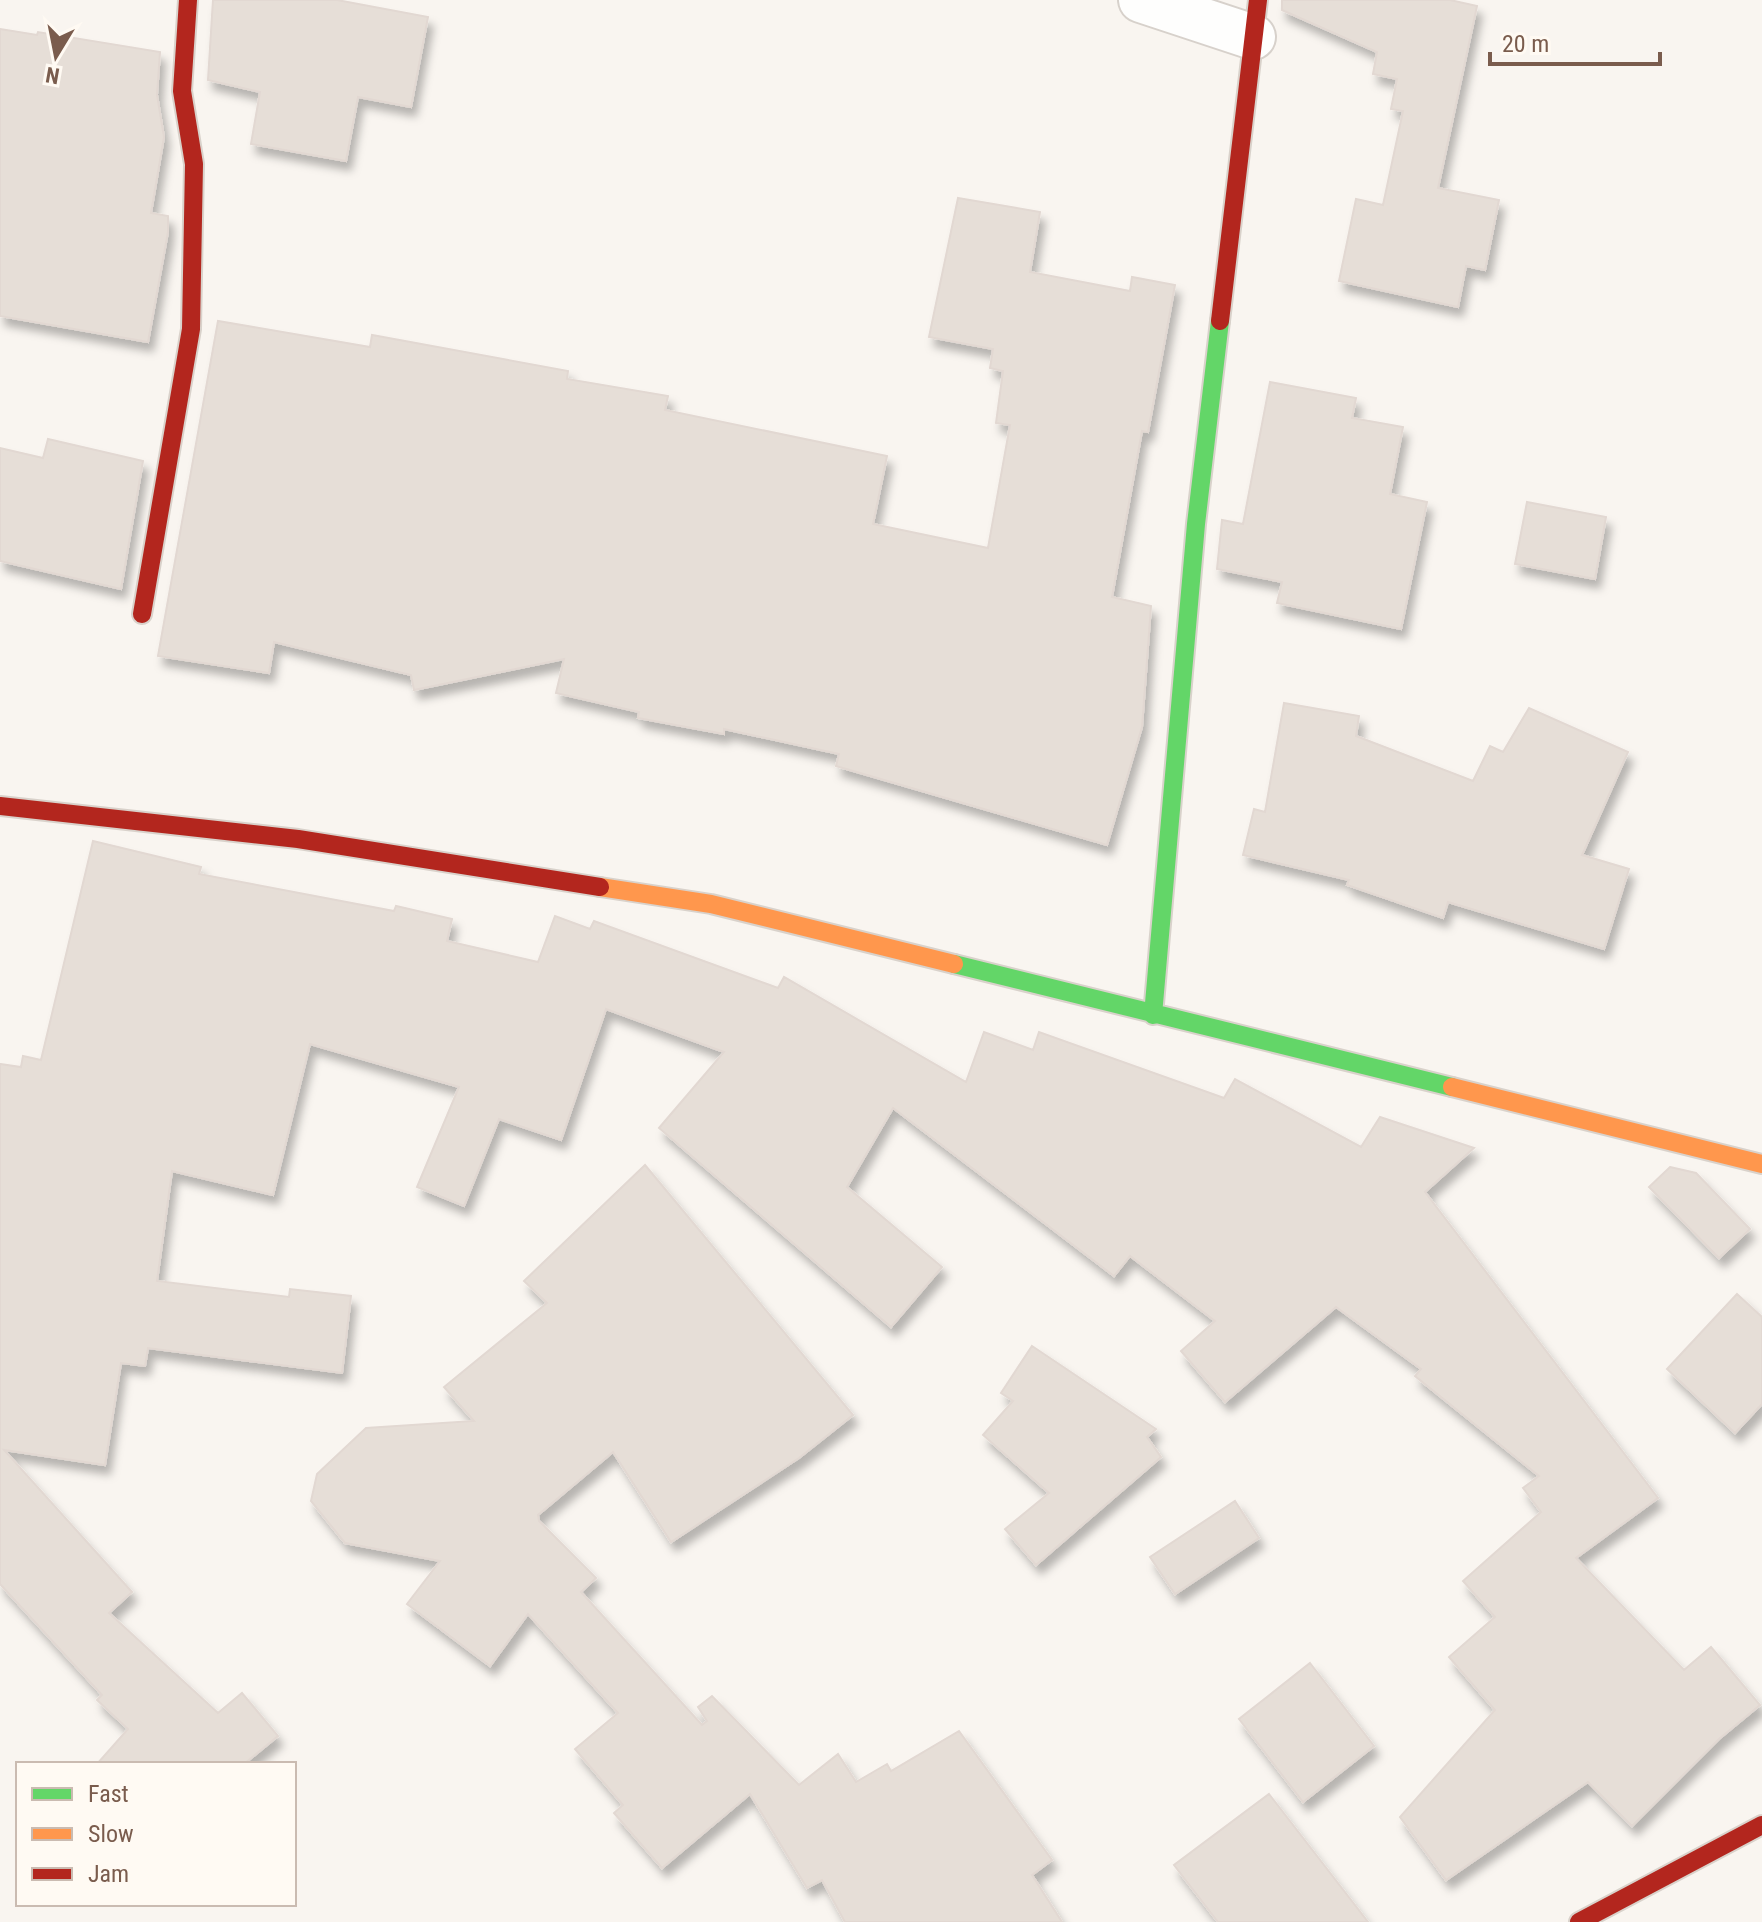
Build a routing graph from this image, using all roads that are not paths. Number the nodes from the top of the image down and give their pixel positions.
1 (188, 0) edge
2 (1141, 0) edge
3 (1256, 18) edge
4 (142, 614) dead end
5 (0, 806) edge
6 (1153, 1015) junction
7 (1762, 1164) edge
8 (1762, 1825) edge
9 (1579, 1922) edge

1 - 4 street
2 - 3 street
3 - 6 street
5 - 6 street
6 - 7 street
8 - 9 street

